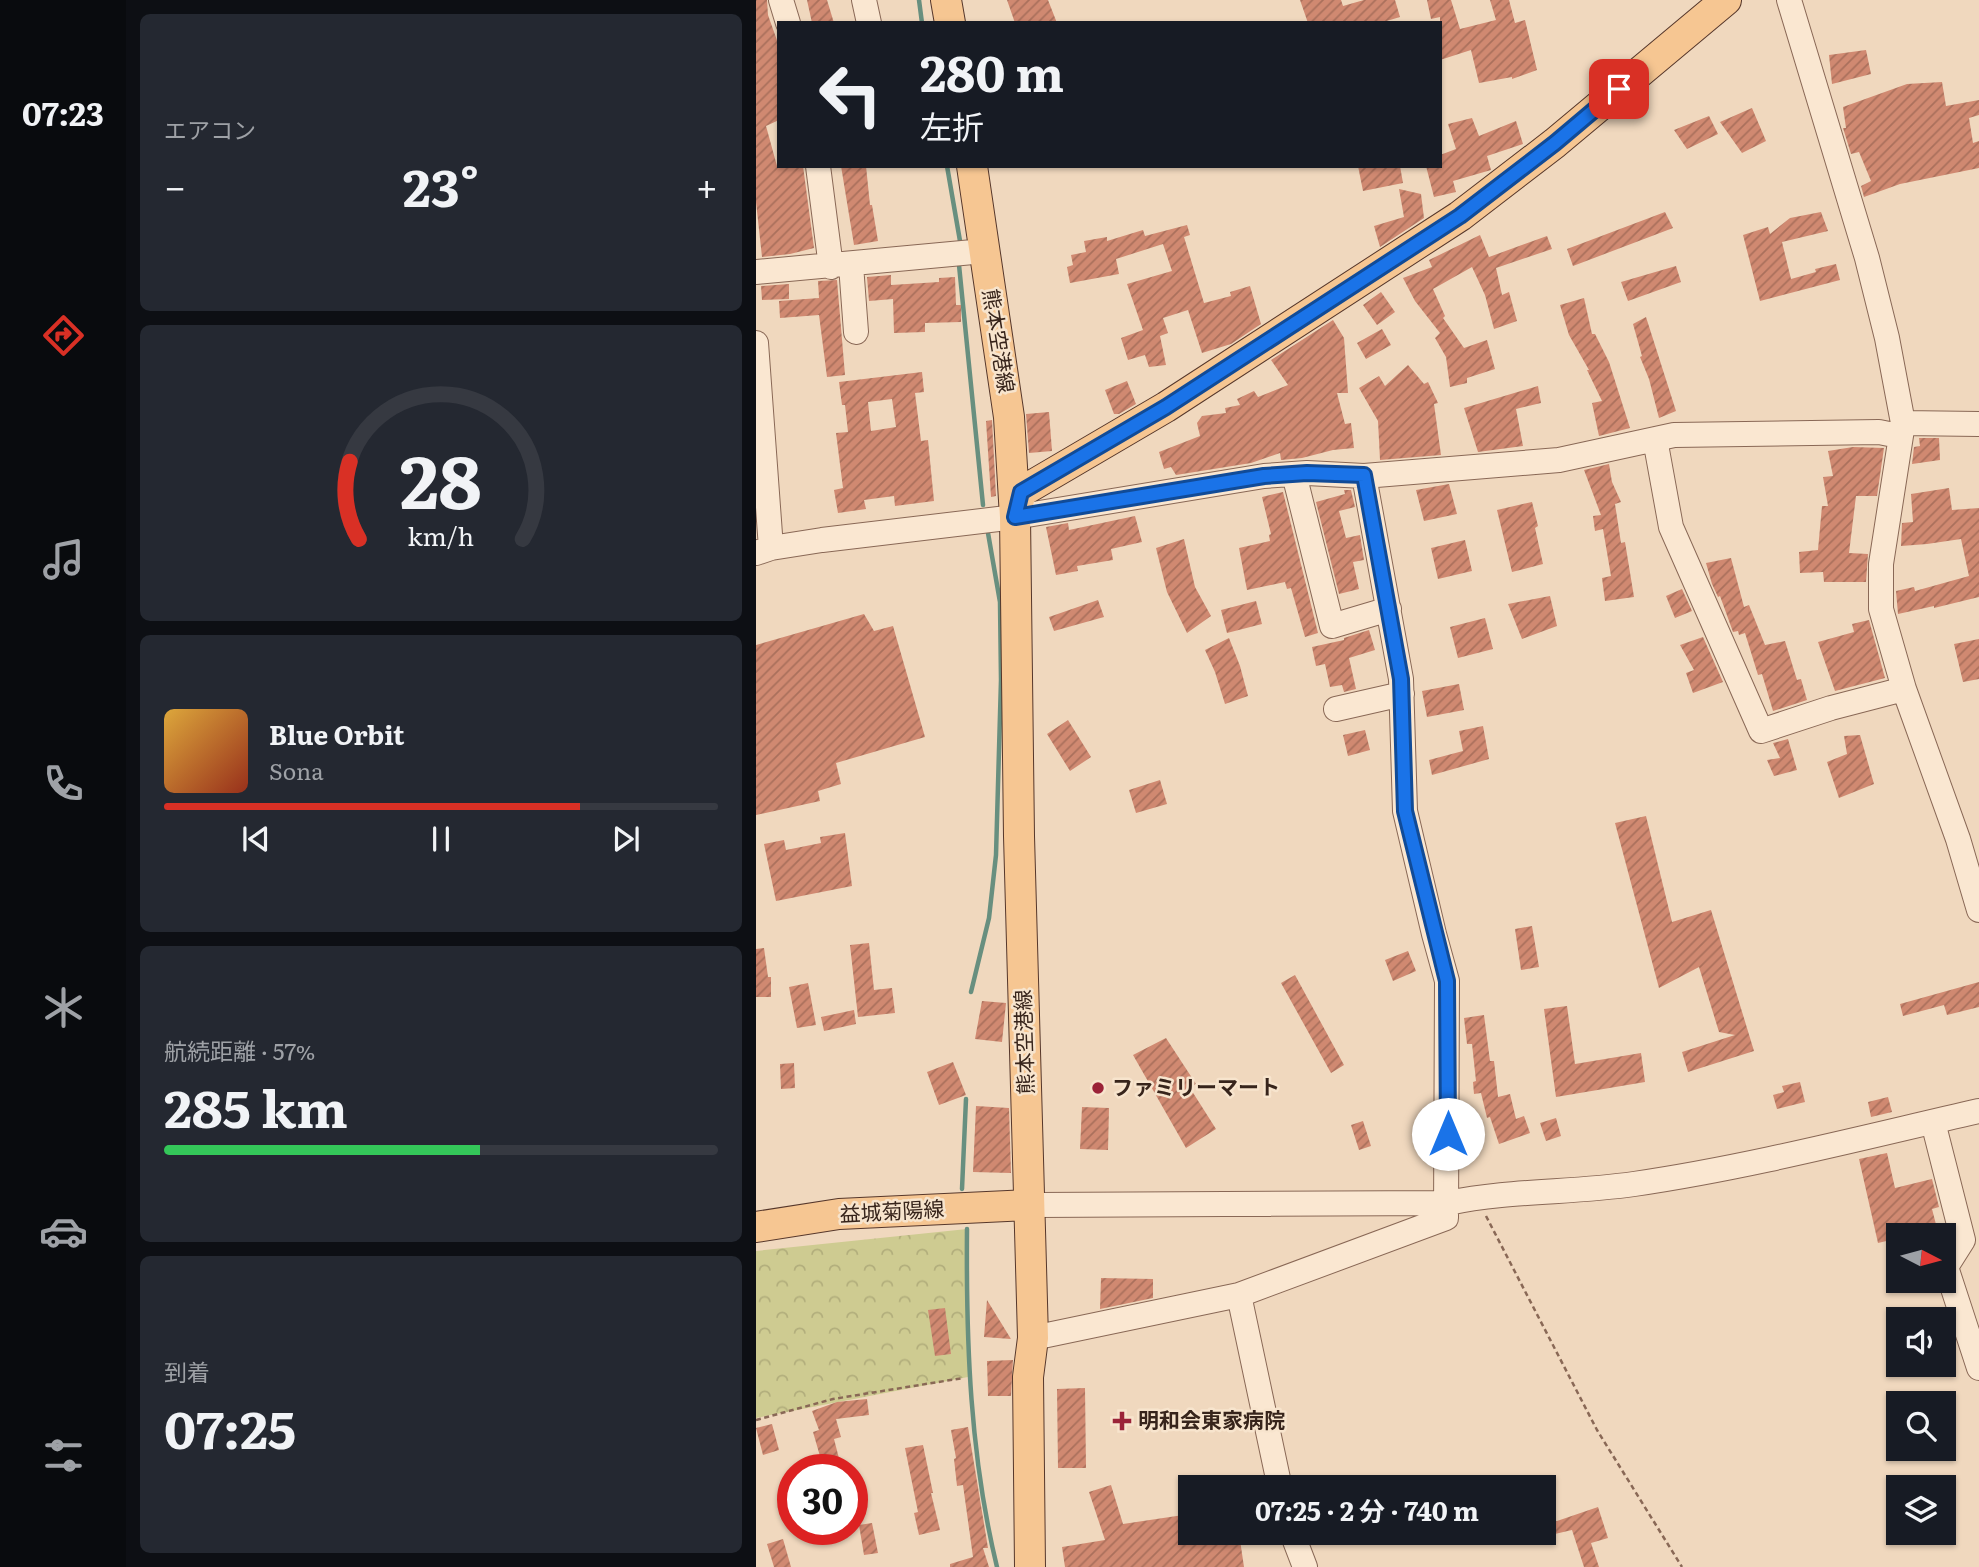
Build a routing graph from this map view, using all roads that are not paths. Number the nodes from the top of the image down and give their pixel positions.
1 (781, 0) edge
2 (864, 0) edge
3 (946, 0) edge
4 (1726, 0) edge
5 (1789, 0) edge
6 (787, 21) edge
7 (869, 21) edge
8 (950, 21) edge
9 (818, 168) edge
10 (971, 168) edge
11 (984, 251) junction
12 (841, 266) junction
13 (756, 272) edge
14 (856, 332) dead end
15 (756, 343) edge
16 (1979, 424) edge
17 (1901, 429) junction
18 (1655, 439) junction
19 (1294, 474) junction
20 (1364, 475) junction
21 (1015, 517) junction
22 (763, 551) edge
23 (1389, 609) junction
24 (1904, 689) junction
25 (1402, 694) junction
26 (1336, 709) dead end
27 (1979, 910) edge
28 (1979, 1111) edge
29 (1933, 1122) junction
30 (1448, 1203) junction
31 (1033, 1205) junction
32 (756, 1227) edge
33 (1239, 1295) junction
34 (1033, 1338) junction
35 (1979, 1368) edge
36 (1277, 1475) edge
37 (1297, 1545) edge
38 (1030, 1567) edge
39 (1305, 1567) edge

1 - 6 street
2 - 7 street
3 - 8 main road
4 - 21 main road, 熊本空港線
5 - 17 street
9 - 12 street
10 - 11 main road, 熊本空港線
11 - 12 street
11 - 21 main road, 熊本空港線
12 - 13 street
12 - 14 street
15 - 22 street
16 - 17 street
17 - 18 street
17 - 24 street
18 - 20 street
18 - 24 street
19 - 20 street
19 - 21 street
19 - 23 street
20 - 23 street
21 - 22 street
21 - 31 main road, 熊本空港線
23 - 25 street
24 - 27 street
25 - 26 street
25 - 30 street
28 - 29 street
29 - 30 street
29 - 35 street
30 - 31 street
30 - 33 street
31 - 32 main road, 益城菊陽線
31 - 34 main road, 熊本空港線
33 - 34 street
33 - 36 street
34 - 38 main road, 熊本空港線
37 - 39 street

